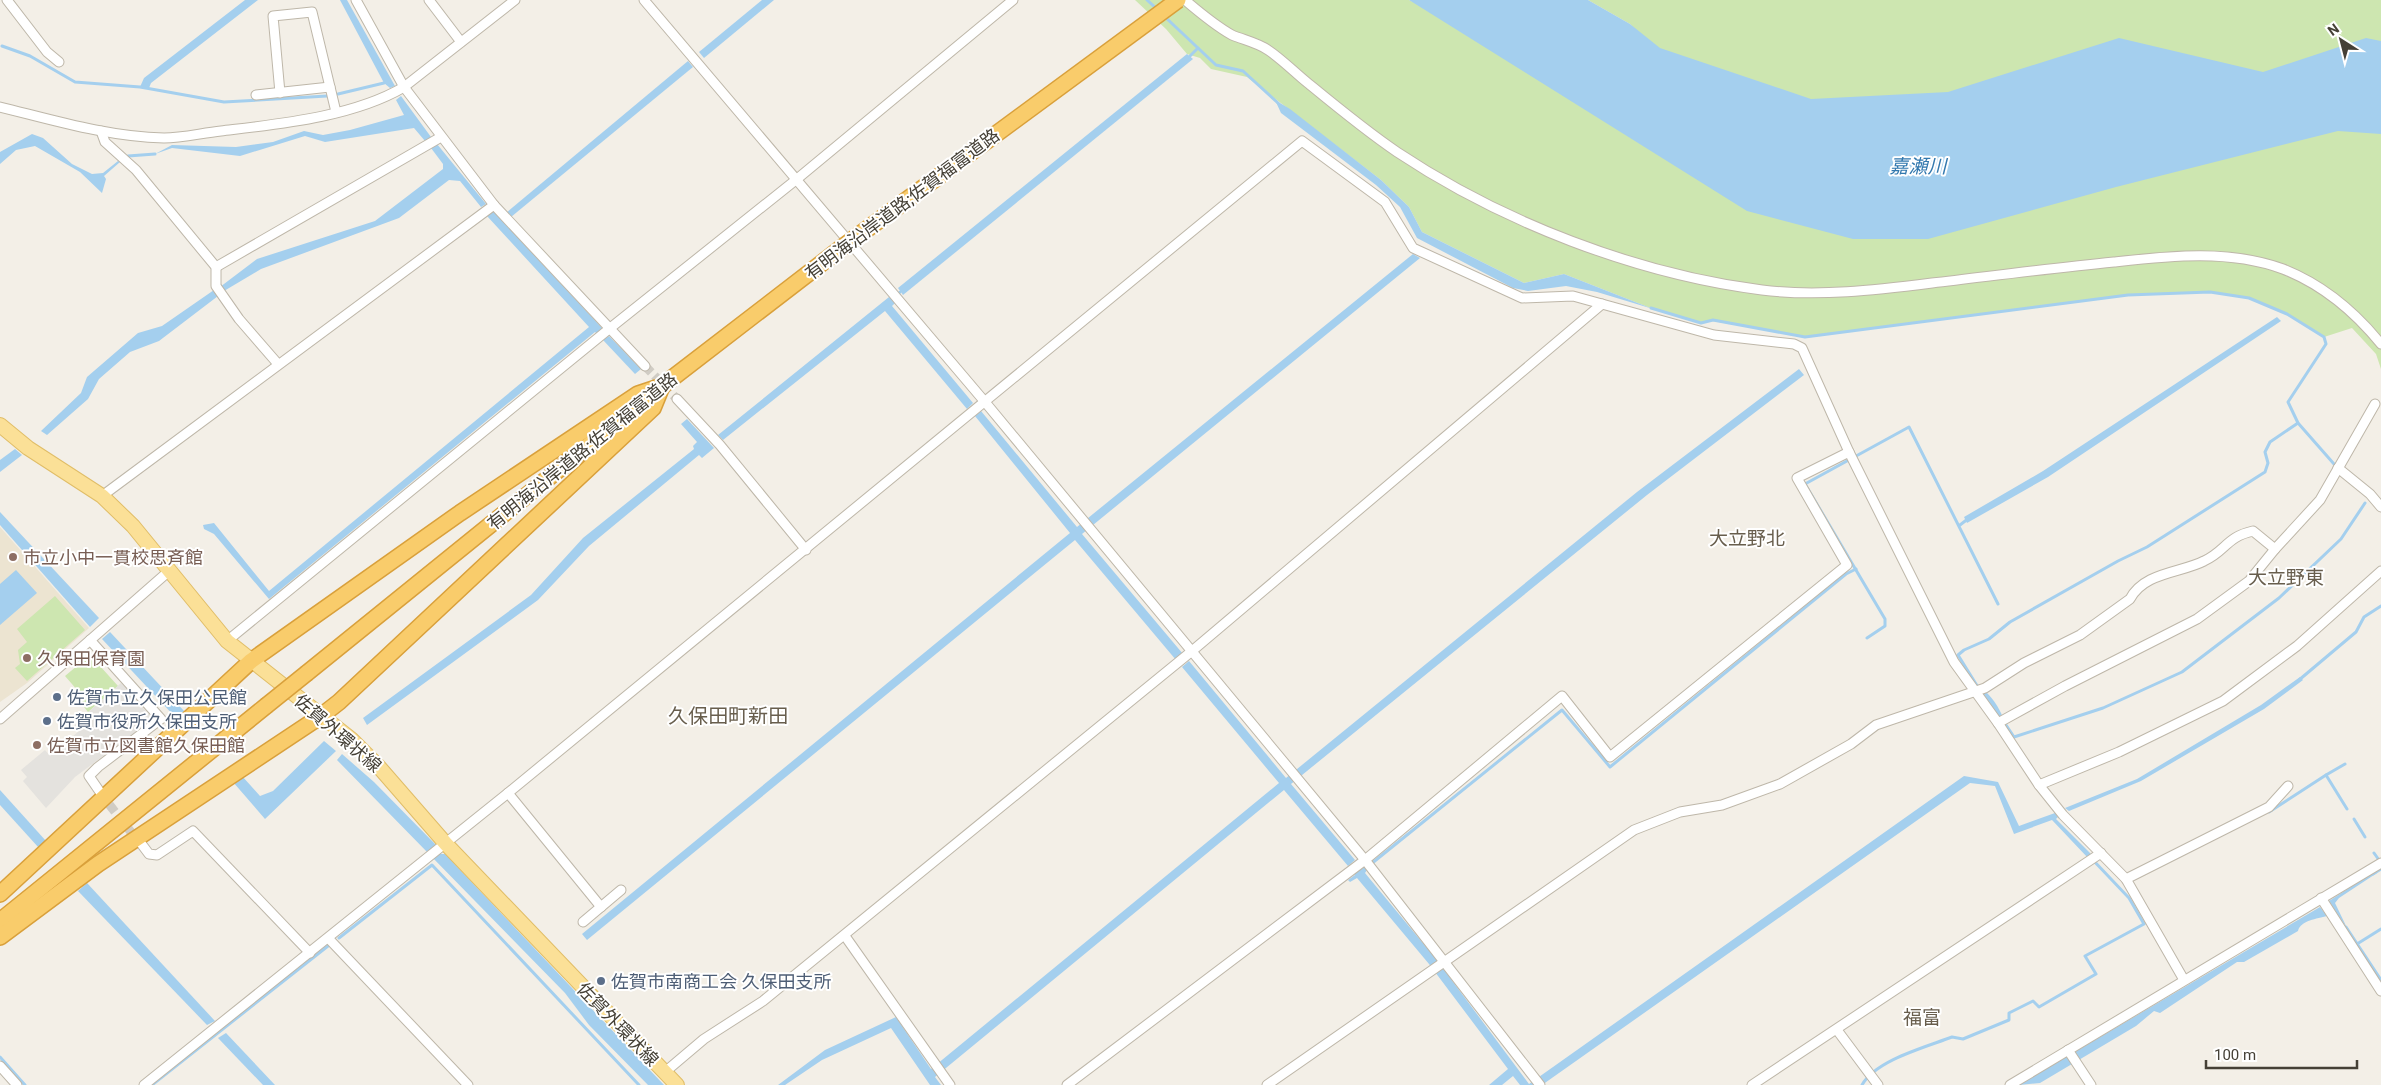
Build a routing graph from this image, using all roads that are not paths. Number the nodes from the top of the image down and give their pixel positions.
1 (7, 0) edge
2 (356, 0) edge
3 (429, 0) edge
4 (514, 0) edge
5 (644, 0) edge
6 (1014, 0) edge
7 (1178, 0) edge
8 (1185, 0) edge
9 (462, 42) junction
10 (59, 62) dead end
11 (330, 87) junction
12 (404, 87) junction
13 (280, 93) junction
14 (256, 95) dead end
15 (0, 107) edge
16 (336, 112) junction
17 (101, 131) junction
18 (441, 138) junction
19 (797, 179) junction
20 (494, 205) junction
21 (216, 267) junction
22 (1602, 304) junction
23 (609, 329) junction
24 (2381, 344) edge
25 (278, 364) junction
26 (645, 366) tunnel mouth
27 (662, 386) junction
28 (677, 399) tunnel mouth
29 (982, 404) junction
30 (2375, 404) dead end
31 (0, 425) edge
32 (1852, 456) junction
33 (2338, 468) junction
34 (102, 496) junction
35 (2381, 507) edge
36 (2275, 549) junction
37 (806, 550) junction
38 (2381, 570) edge
39 (169, 571) junction
40 (90, 640) junction
41 (227, 641) junction
42 (1190, 653) junction
43 (250, 660) junction
44 (1974, 693) junction
45 (322, 716) junction
46 (0, 719) edge
47 (2003, 721) junction
48 (2039, 785) junction
49 (2288, 786) dead end
50 (100, 792) tunnel mouth
51 (508, 794) junction
52 (140, 842) tunnel mouth
53 (443, 846) junction
54 (2096, 857) junction
55 (1362, 862) junction
56 (2381, 863) edge
57 (2126, 879) junction
58 (621, 890) dead end
59 (0, 894) edge
60 (2324, 904) junction
61 (601, 907) junction
62 (0, 921) edge
63 (583, 922) dead end
64 (845, 936) junction
65 (0, 938) edge
66 (329, 939) junction
67 (310, 953) junction
68 (1446, 962) junction
69 (2184, 980) junction
70 (2381, 991) edge
71 (1837, 1030) junction
72 (2068, 1050) junction
73 (0, 1066) edge
74 (665, 1072) junction
75 (1537, 1082) edge
76 (17, 1085) edge
77 (144, 1085) edge
78 (468, 1085) edge
79 (677, 1085) edge
80 (950, 1085) edge
81 (1067, 1085) edge
82 (1267, 1085) edge
83 (1752, 1085) edge
84 (1878, 1085) edge
85 (2010, 1085) edge
86 (2091, 1085) edge

1 - 10 street
2 - 12 street
3 - 9 street
4 - 9 street
5 - 19 street
6 - 19 street
7 - 27 highway, 有明海沿岸道路;佐賀福富道路, bridge
8 - 24 street
9 - 12 street
11 - 13 street
11 - 13 street
11 - 16 street
12 - 16 street
12 - 18 street
13 - 14 street
15 - 17 street
16 - 17 street
17 - 21 street
18 - 20 street
18 - 21 street
19 - 23 street
19 - 29 street
20 - 23 street
20 - 25 street
21 - 25 street
22 - 29 street
22 - 32 street
22 - 42 street
23 - 26 street
23 - 41 street
25 - 34 street
27 - 43 highway
27 - 45 highway
27 - 62 highway, 有明海沿岸道路;佐賀福富道路, bridge
28 - 37 street
29 - 37 street
29 - 42 street
30 - 33 street
31 - 34 main road, 佐賀外環状線
32 - 44 street
32 - 55 street
33 - 35 street
33 - 36 street
34 - 39 main road, 佐賀外環状線
36 - 44 street
36 - 47 street
37 - 51 street
38 - 48 street
39 - 40 street
39 - 41 main road, 佐賀外環状線
40 - 46 street
40 - 50 street
41 - 43 main road, 佐賀外環状線
42 - 55 street
42 - 64 street
43 - 45 main road, 佐賀外環状線
43 - 59 highway
44 - 47 street
44 - 68 street
45 - 53 main road, 佐賀外環状線
45 - 65 highway
47 - 48 street
48 - 54 street
49 - 57 street
51 - 53 street
51 - 61 street
52 - 67 street
53 - 66 street
53 - 74 main road, 佐賀外環状線
54 - 57 street
54 - 71 street
55 - 68 street
55 - 81 street
56 - 60 street
57 - 69 street
58 - 61 street
60 - 69 street
60 - 70 street
61 - 63 street
64 - 74 street
64 - 80 street
66 - 67 street
66 - 78 street
67 - 77 street
68 - 75 street
68 - 82 street
69 - 72 street
71 - 83 street
71 - 84 street
72 - 85 street
72 - 86 street
73 - 76 street
74 - 79 main road, 佐賀外環状線

